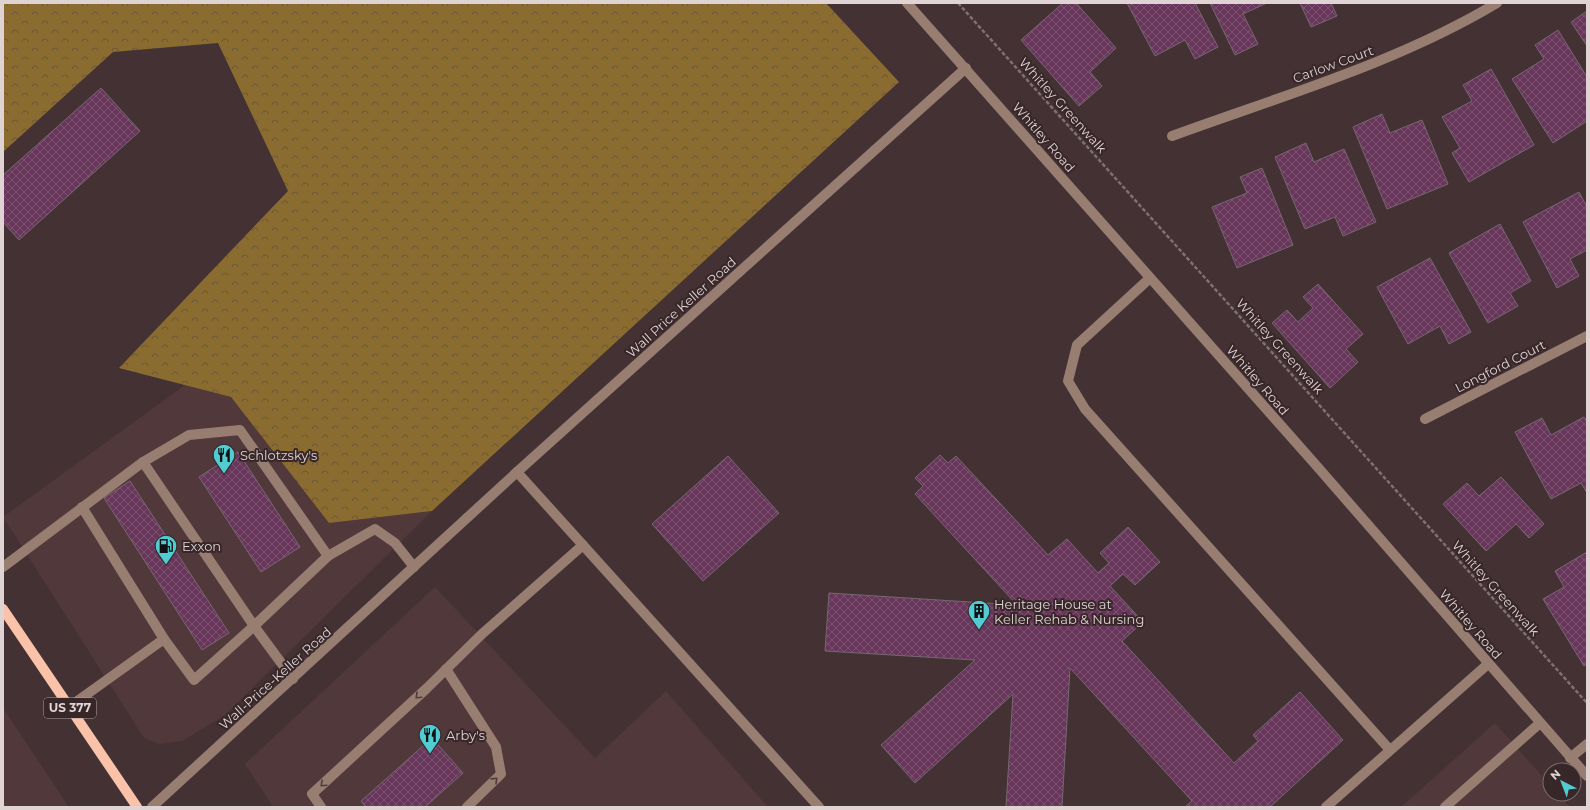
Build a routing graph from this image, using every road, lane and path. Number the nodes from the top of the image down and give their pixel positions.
1 (907, 3) edge
2 (958, 3) edge
3 (1497, 3) edge
4 (966, 68) junction
5 (1172, 136) dead end
6 (1150, 278) junction
7 (1587, 336) edge
8 (1425, 418) dead end
9 (143, 462) junction
10 (517, 472) junction
11 (82, 507) junction
12 (583, 546) junction
13 (328, 556) junction
14 (3, 567) edge
15 (414, 567) junction
16 (3, 609) edge
17 (254, 626) junction
18 (164, 639) junction
19 (1488, 664) junction
20 (446, 669) junction
21 (293, 679) junction
22 (1587, 703) edge
23 (69, 707) junction
24 (1540, 723) junction
25 (1587, 744) edge
26 (1390, 750) junction
27 (1570, 758) junction
28 (1587, 776) edge
29 (137, 807) edge
30 (152, 807) edge
31 (321, 807) edge
32 (467, 807) edge
33 (819, 807) edge
34 (1326, 807) edge
35 (1445, 807) edge

1 - 4 street, Whitley Road
2 - 22 path, Whitley Greenwalk
3 - 5 street, Carlow Court
4 - 6 street, Whitley Road
4 - 10 street, Wall Price Keller Road
6 - 19 street, Whitley Road
6 - 26 street
7 - 8 street, Longford Court
9 - 11 street
9 - 13 street
9 - 17 street
10 - 12 street
10 - 15 street, Wall Price Keller Road
11 - 14 street
11 - 18 street
12 - 20 street
12 - 33 street
13 - 15 street
13 - 17 street
15 - 21 street, Wall-Price-Keller Road
16 - 23 main road, US 377
17 - 18 street
17 - 21 street
18 - 23 street
19 - 24 street, Whitley Road
19 - 26 street
20 -> 31 street
32 -> 20 street
21 - 30 street, Wall-Price-Keller Road
23 - 29 main road, US 377
24 - 27 street, Whitley Road
24 - 35 street
25 - 27 street
26 - 34 street
27 - 28 street, Whitley Road

